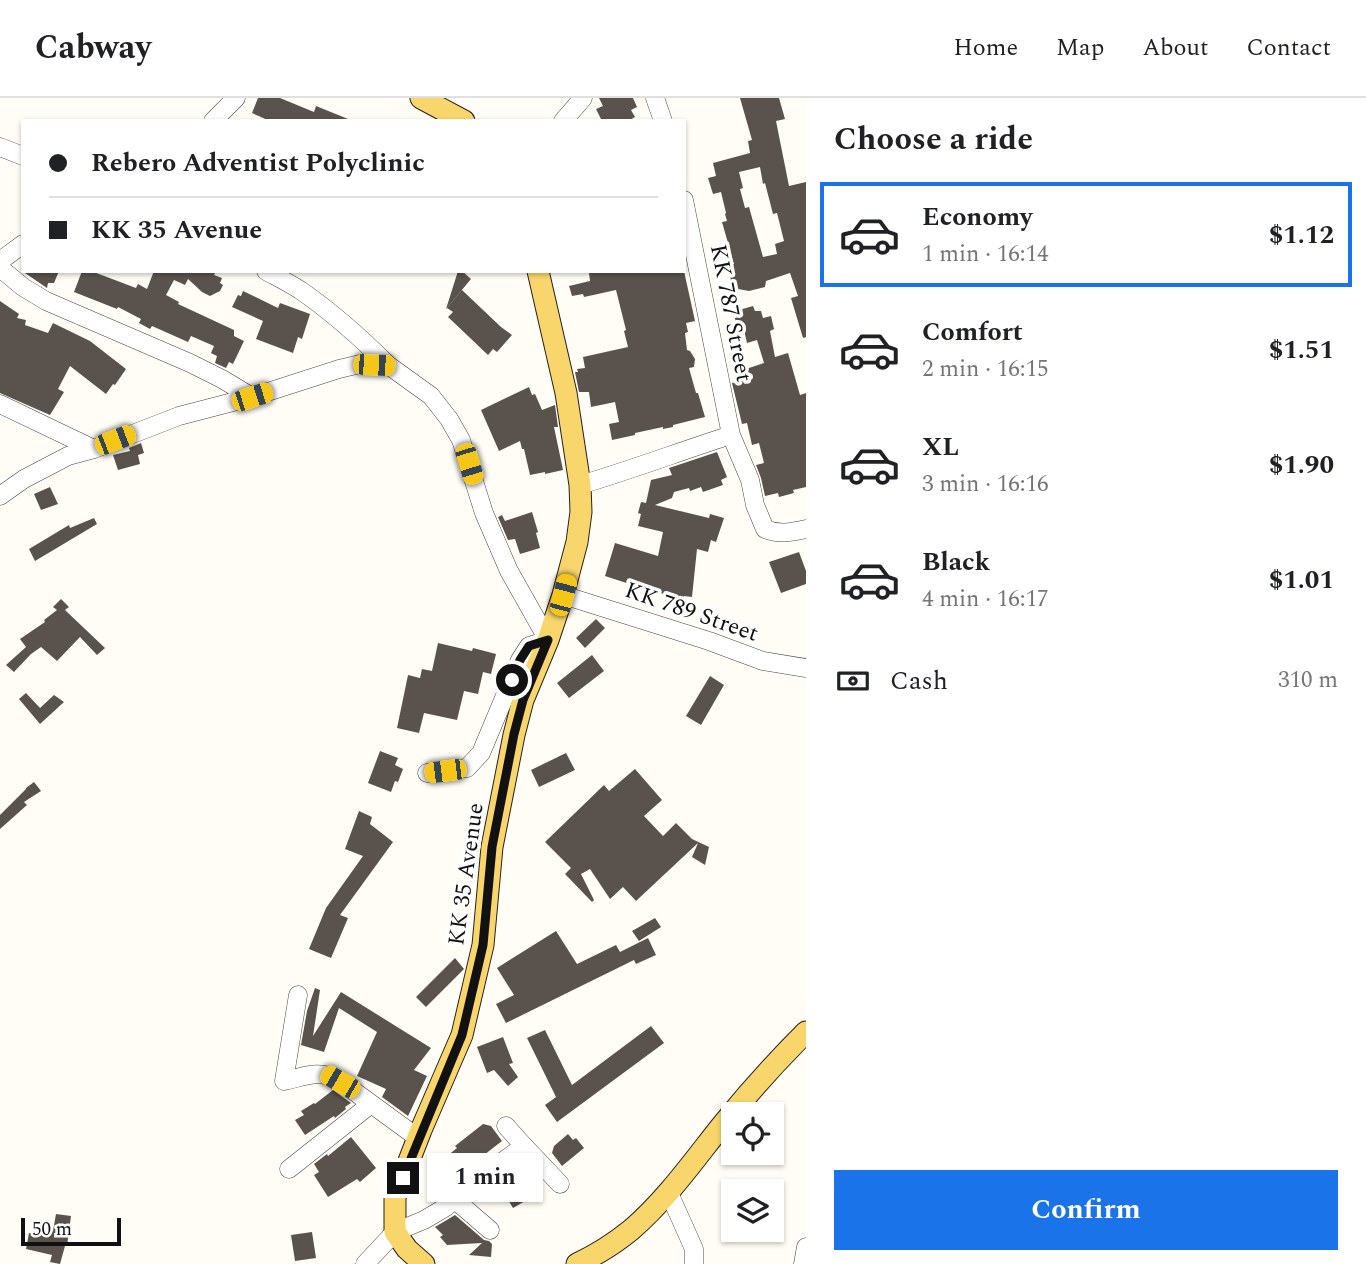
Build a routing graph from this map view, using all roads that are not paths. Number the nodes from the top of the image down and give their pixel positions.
1 (236, 98) edge
2 (421, 98) edge
3 (583, 98) edge
4 (655, 98) edge
5 (219, 119) edge
6 (460, 119) edge
7 (565, 119) edge
8 (662, 119) edge
9 (0, 146) edge
10 (21, 155) edge
11 (686, 211) edge
12 (21, 245) edge
13 (0, 261) edge
14 (0, 268) edge
15 (270, 273) edge
16 (538, 273) edge
17 (388, 365) junction
18 (252, 397) junction
19 (0, 404) edge
20 (732, 435) junction
21 (94, 449) junction
22 (580, 485) junction
23 (0, 496) edge
24 (806, 529) edge
25 (563, 595) junction
26 (548, 640) junction
27 (806, 668) edge
28 (427, 773) dead end
29 (298, 995) dead end
30 (806, 1032) edge
31 (371, 1104) junction
32 (506, 1126) dead end
33 (418, 1139) junction
34 (524, 1146) junction
35 (289, 1169) dead end
36 (560, 1184) dead end
37 (669, 1193) junction
38 (454, 1199) junction
39 (490, 1230) dead end
40 (395, 1232) junction
41 (806, 1247) edge
42 (365, 1264) edge
43 (424, 1264) edge
44 (577, 1264) edge
45 (694, 1264) edge
46 (803, 1264) edge

1 - 5 street
2 - 6 main road
3 - 7 street
4 - 8 street
9 - 10 street
11 - 20 street, KK 787 Street
12 - 13 street
14 - 18 street
15 - 17 street
16 - 22 main road, KK 35 Avenue
17 - 18 street
17 - 26 street
18 - 21 street
19 - 21 street
20 - 22 street
20 - 24 street, KK 787 Street
21 - 23 street
22 - 25 main road, KK 35 Avenue
25 - 26 main road, KK 35 Avenue
25 - 27 street, KK 789 Street
26 - 28 street
26 - 33 main road, KK 35 Avenue
29 - 31 street
30 - 37 main road
31 - 33 street
31 - 35 street
32 - 34 street
33 - 40 main road, KK 35 Avenue
34 - 36 street
34 - 38 street
37 - 44 main road
37 - 45 street
38 - 39 street
38 - 40 street
40 - 42 street
40 - 43 main road
41 - 46 street

